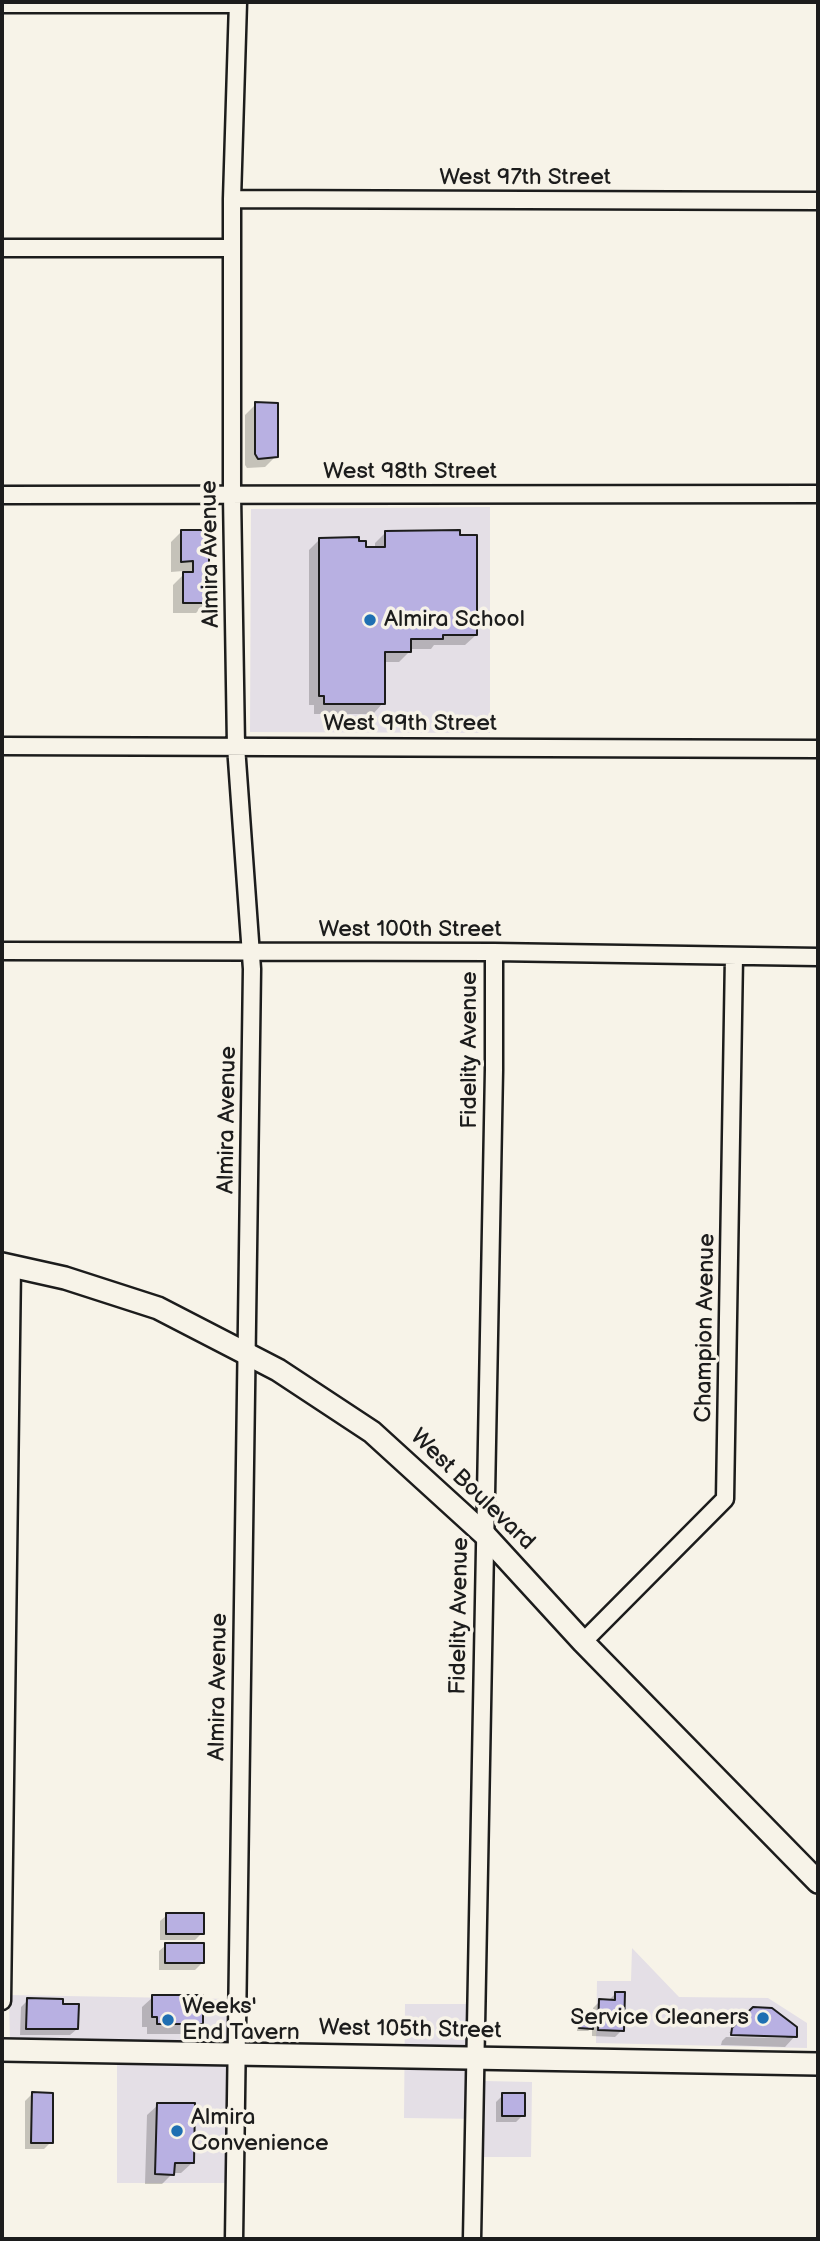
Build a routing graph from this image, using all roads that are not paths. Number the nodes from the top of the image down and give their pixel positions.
1 (238, 3) edge
2 (2, 4) edge
3 (232, 199) junction
4 (818, 201) edge
5 (2, 248) edge
6 (232, 248) junction
7 (818, 494) edge
8 (2, 495) edge
9 (232, 495) junction
10 (2, 746) edge
11 (236, 746) junction
12 (818, 748) edge
13 (2, 951) edge
14 (494, 952) junction
15 (251, 953) junction
16 (734, 956) junction
17 (818, 957) edge
18 (7, 1265) edge
19 (247, 1353) junction
20 (485, 1534) junction
21 (583, 1642) junction
22 (818, 1882) edge
23 (2, 2001) edge
24 (2, 2050) edge
25 (236, 2054) junction
26 (475, 2057) junction
27 (818, 2064) edge
28 (234, 2239) edge
29 (472, 2239) edge

1 - 2 street
1 - 3 street, Almira Avenue
3 - 4 street, West 97th Street
3 - 6 street, Almira Avenue
5 - 6 street
6 - 9 street, Almira Avenue
7 - 9 street, West 98th Street
8 - 9 street, West 98th Street
9 - 11 street, Almira Avenue
10 - 11 street, West 99th Street
11 - 12 street, West 99th Street
11 - 15 street, Almira Avenue
13 - 15 street, West 100th Street
14 - 15 street, West 100th Street
14 - 16 street, West 100th Street
14 - 20 street, Fidelity Avenue
15 - 19 street, Almira Avenue
16 - 17 street, West 100th Street
16 - 21 street, Champion Avenue
18 - 19 street, West Boulevard
18 - 23 street
19 - 20 street, West Boulevard
19 - 25 street, Almira Avenue
20 - 21 street, West Boulevard
20 - 26 street, Fidelity Avenue
21 - 22 street, West Boulevard
24 - 25 street, West 105th Street
25 - 26 street, West 105th Street
25 - 28 street, Almira Avenue
26 - 27 street, West 105th Street
26 - 29 street, Fidelity Avenue

